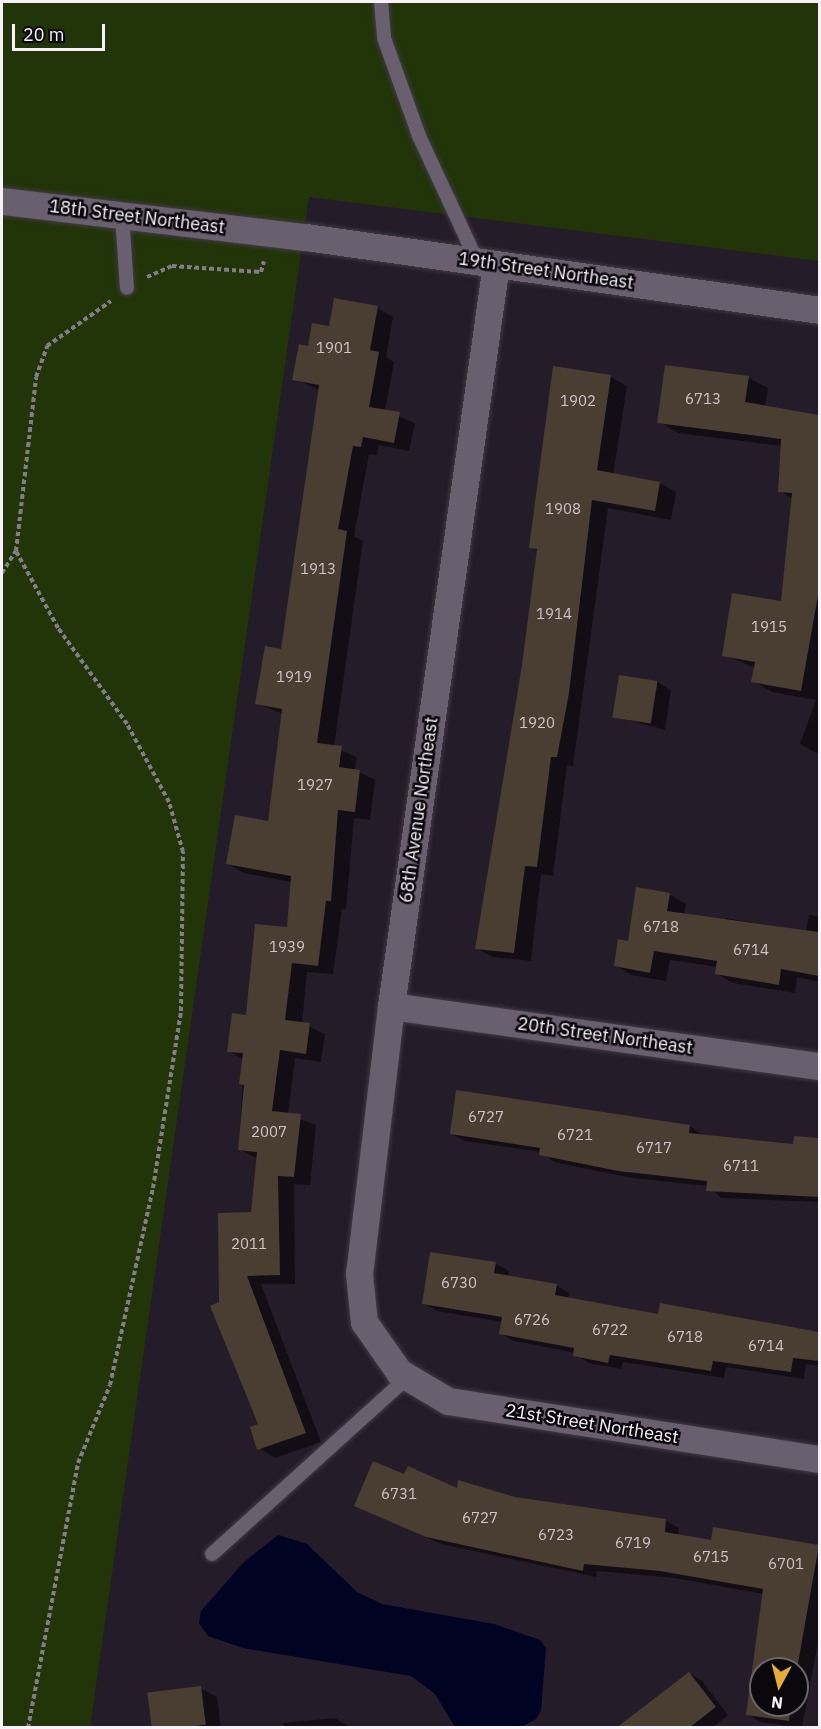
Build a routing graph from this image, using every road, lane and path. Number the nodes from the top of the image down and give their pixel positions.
1 (381, 2) edge
2 (2, 201) edge
3 (122, 215) junction
4 (272, 233) junction
5 (486, 262) junction
6 (127, 288) junction
7 (819, 310) edge
8 (16, 551) junction
9 (2, 573) edge
10 (392, 1006) junction
11 (819, 1066) edge
12 (383, 1351) joint
13 (407, 1378) junction
14 (819, 1459) edge
15 (212, 1554) dead end
16 (28, 1728) edge

1 - 5 lane
2 - 3 street, 18th Street Northeast
3 - 4 street, 18th Street Northeast
3 - 6 lane
4 - 5 street, 19th Street Northeast
4 - 6 path
5 - 7 street, 19th Street Northeast
5 - 10 street, 68th Avenue Northeast
6 - 8 path
8 - 9 path
8 - 16 path
10 - 11 street, 20th Street Northeast
10 - 12 street, 68th Avenue Northeast
12 - 13 street, 21st Street Northeast
13 - 14 street, 21st Street Northeast
13 - 15 lane

